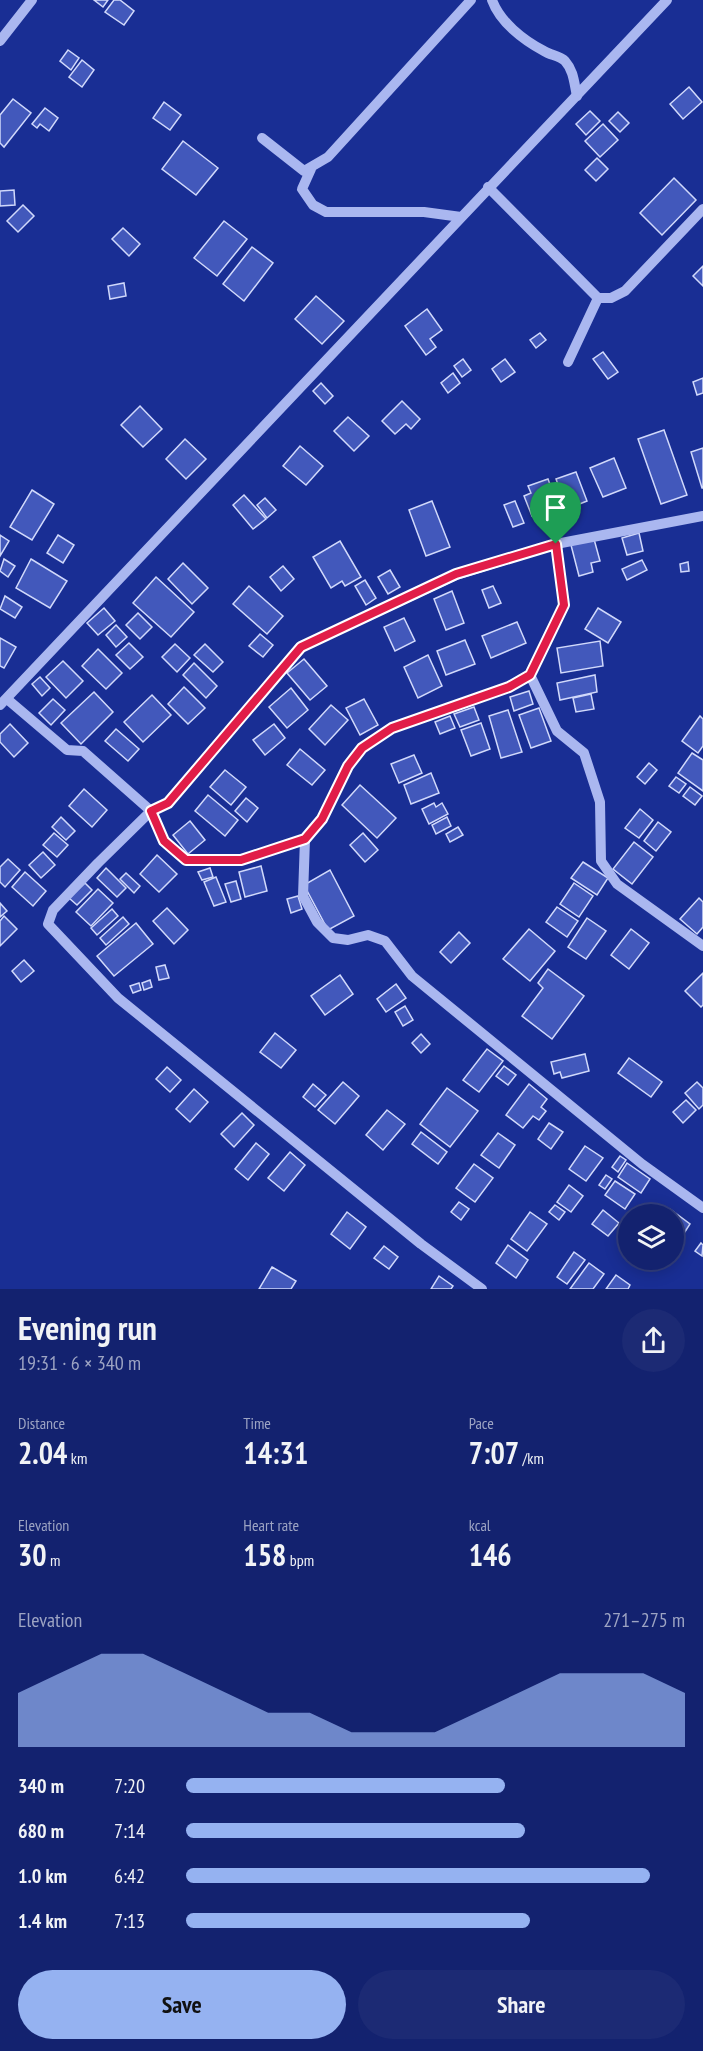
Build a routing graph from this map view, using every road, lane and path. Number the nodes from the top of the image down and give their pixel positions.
1 (32, 0) edge
2 (471, 0) edge
3 (492, 0) edge
4 (666, 0) edge
5 (0, 41) edge
6 (576, 96) junction
7 (261, 138) dead end
8 (311, 169) junction
9 (488, 187) junction
10 (703, 209) edge
11 (461, 217) junction
12 (598, 298) junction
13 (568, 362) dead end
14 (703, 516) edge
15 (556, 544) junction
16 (530, 675) junction
17 (3, 702) edge
18 (151, 811) junction
19 (305, 839) junction
20 (703, 946) edge
21 (703, 1208) edge
22 (482, 1289) edge

1 - 5 street
2 - 8 street
3 - 6 street
4 - 6 street
6 - 9 street
7 - 8 street
8 - 11 street
9 - 11 street
9 - 12 street
10 - 12 street
11 - 17 street
12 - 13 street
14 - 15 street
15 - 16 street
15 - 18 street
16 - 19 street
16 - 20 street
17 - 18 street
18 - 19 street
18 - 22 street
19 - 21 street

